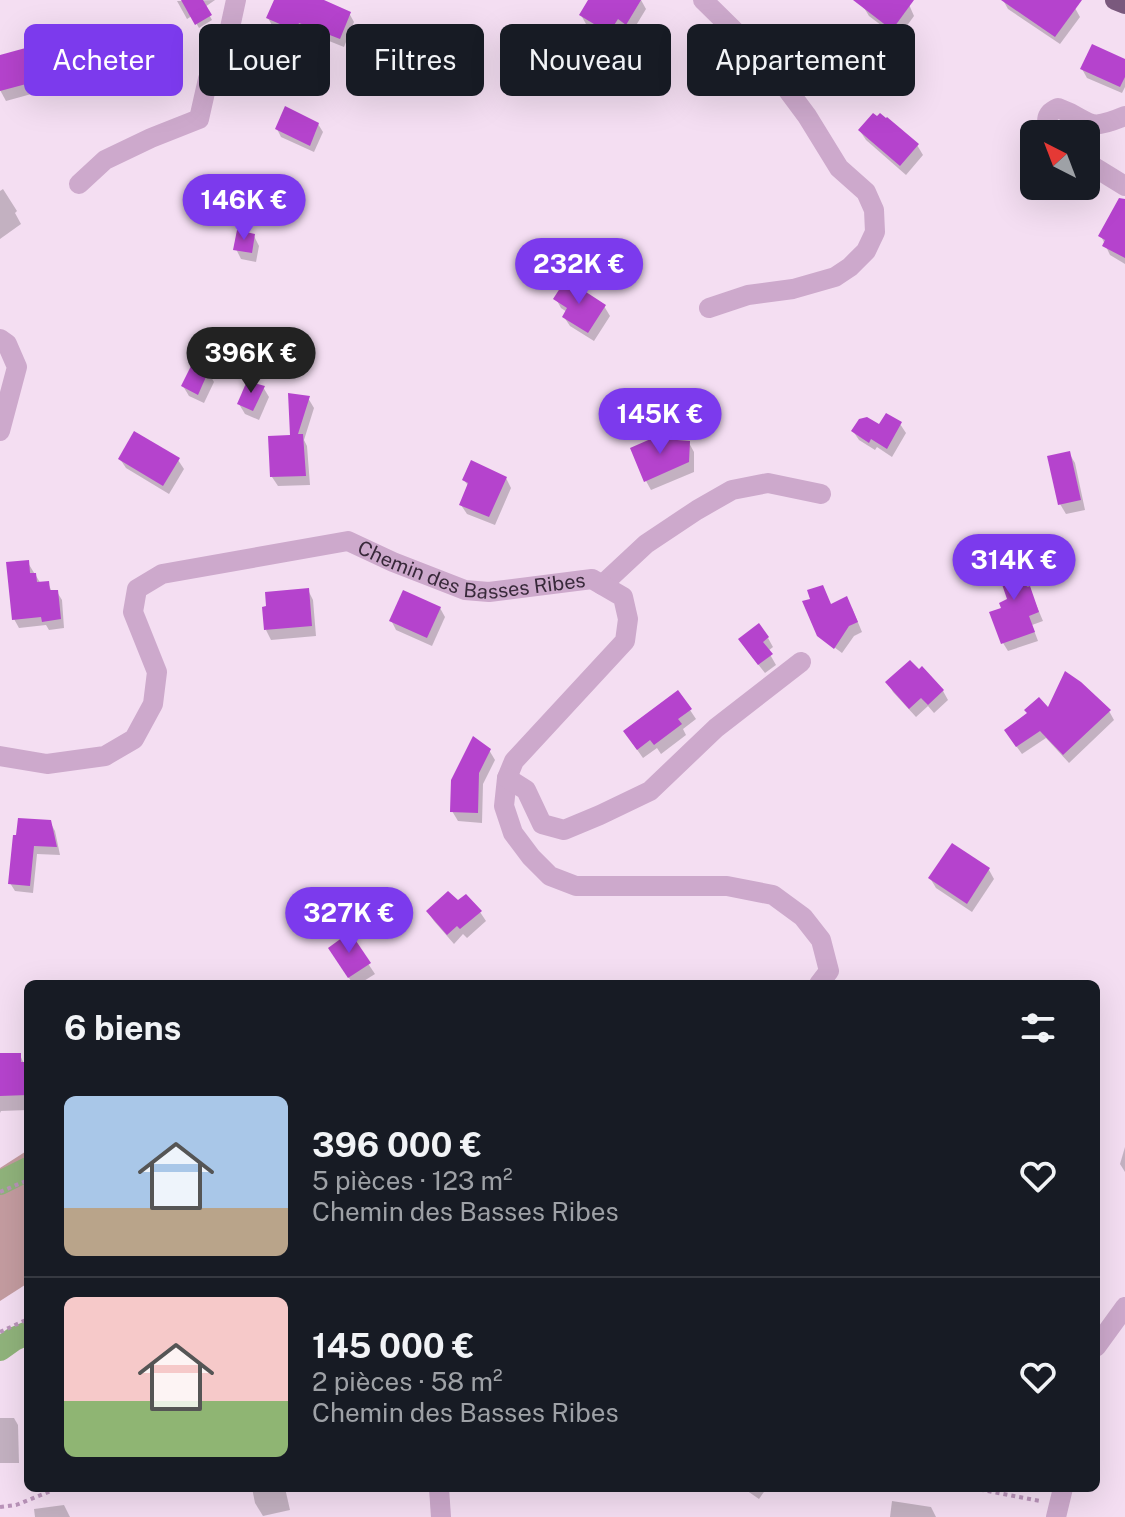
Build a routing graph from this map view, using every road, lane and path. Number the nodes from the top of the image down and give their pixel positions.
1 (236, 0) edge
2 (703, 0) edge
3 (1115, 0) edge
4 (1125, 4) edge
5 (1125, 116) edge
6 (1046, 120) edge
7 (1082, 120) edge
8 (1100, 125) edge
9 (1100, 171) edge
10 (79, 184) dead end
11 (1125, 186) edge
12 (709, 308) dead end
13 (0, 339) edge
14 (0, 431) edge
15 (821, 494) dead end
16 (602, 585) junction
17 (801, 662) dead end
18 (0, 756) edge
19 (507, 778) junction
20 (822, 980) edge
21 (24, 1182) edge
22 (0, 1192) edge
23 (1125, 1307) edge
24 (24, 1321) edge
25 (0, 1332) edge
26 (1100, 1341) edge
27 (48, 1492) edge
28 (439, 1492) edge
29 (989, 1492) edge
30 (1060, 1503) edge
31 (0, 1507) edge
32 (441, 1517) edge

1 - 10 street
2 - 12 street
3 - 4 main road
5 - 8 street
6 - 7 street
9 - 11 street
13 - 14 street
15 - 16 street
16 - 18 street, Chemin des Basses Ribes
16 - 19 street, Chemin des Basses Ribes
17 - 19 street
19 - 20 street
21 - 22 path
23 - 26 street
24 - 25 path
27 - 31 path
28 - 32 street
29 - 30 path

